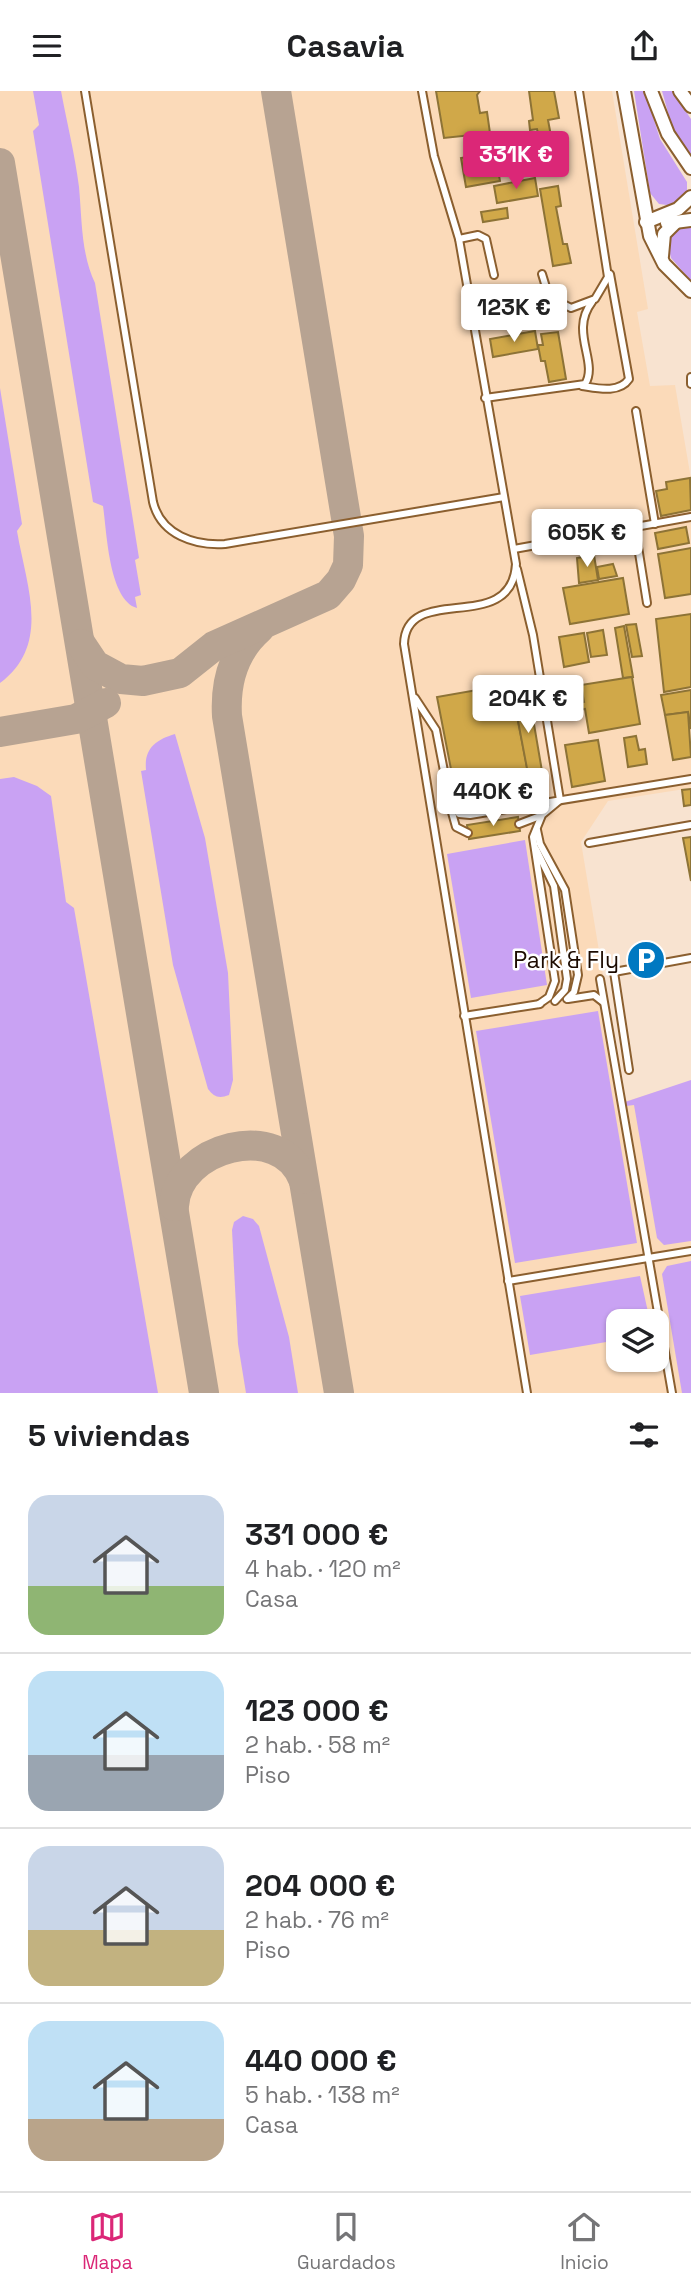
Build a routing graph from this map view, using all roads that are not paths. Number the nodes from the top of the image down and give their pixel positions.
1 (85, 91) edge
2 (422, 91) edge
3 (579, 91) edge
4 (624, 91) edge
5 (651, 91) edge
6 (680, 91) edge
7 (691, 106) edge
8 (691, 168) edge
9 (691, 197) edge
10 (642, 198) junction
11 (673, 217) junction
12 (691, 220) edge
13 (646, 222) junction
14 (459, 239) junction
15 (664, 264) junction
16 (608, 268) junction
17 (542, 274) dead end
18 (494, 275) dead end
19 (691, 291) edge
20 (595, 299) junction
21 (691, 377) edge
22 (691, 384) edge
23 (582, 386) junction
24 (485, 398) junction
25 (636, 411) dead end
26 (505, 497) junction
27 (691, 517) edge
28 (655, 524) junction
29 (635, 528) junction
30 (514, 549) junction
31 (516, 564) junction
32 (647, 603) dead end
33 (412, 692) junction
34 (691, 779) edge
35 (560, 800) junction
36 (450, 802) junction
37 (538, 819) junction
38 (519, 824) dead end
39 (691, 825) edge
40 (468, 833) dead end
41 (533, 837) junction
42 (589, 843) dead end
43 (691, 958) edge
44 (600, 979) dead end
45 (567, 999) junction
46 (555, 1001) junction
47 (538, 1004) junction
48 (604, 1004) junction
49 (464, 1016) junction
50 (629, 1070) dead end
51 (691, 1251) edge
52 (650, 1258) junction
53 (508, 1281) junction
54 (527, 1393) edge
55 (672, 1393) edge

1 - 26 lane
2 - 14 lane
3 - 16 lane
4 - 10 street
5 - 8 street
6 - 7 street
9 - 11 street
10 - 11 street
10 - 13 street
11 - 12 street
11 - 13 street
11 - 15 street
13 - 15 street
14 - 18 lane
14 - 24 lane
15 - 19 street
16 - 20 lane
16 - 23 lane
17 - 20 lane
20 - 23 lane
21 - 22 lane
23 - 24 lane
24 - 26 lane
25 - 28 lane
26 - 30 lane
27 - 28 lane
28 - 29 lane
29 - 30 lane
29 - 32 lane
30 - 31 lane
31 - 33 lane
31 - 35 lane
33 - 36 lane
33 - 49 lane
34 - 35 lane
35 - 36 lane
35 - 37 lane
36 - 40 lane
37 - 38 lane
37 - 41 lane
37 - 45 lane
39 - 42 lane
41 - 46 lane
41 - 47 lane
43 - 50 lane
44 - 48 lane
45 - 46 lane
45 - 48 lane
46 - 47 lane
47 - 49 lane
48 - 52 lane
49 - 53 lane
51 - 52 lane
52 - 53 lane
52 - 55 lane
53 - 54 lane

